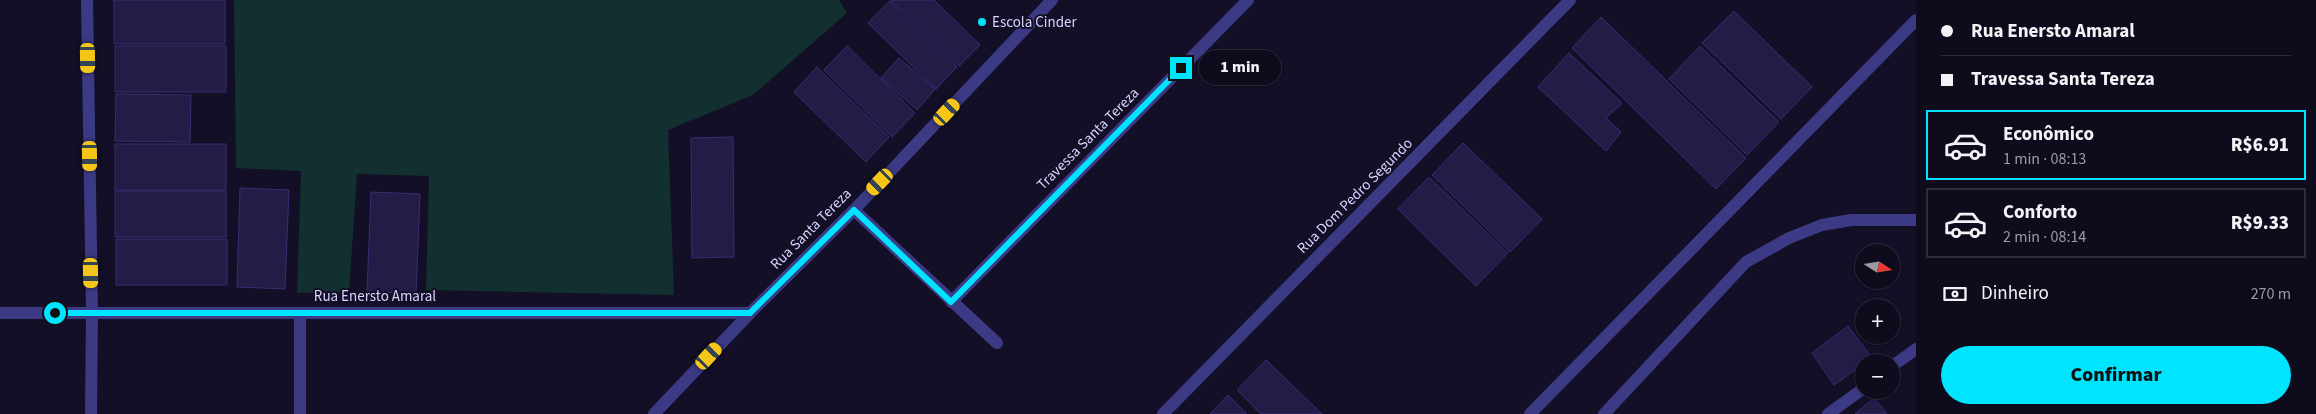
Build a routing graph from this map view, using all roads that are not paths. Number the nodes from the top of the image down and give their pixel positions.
1 (87, 0) edge
2 (1052, 0) edge
3 (1248, 0) edge
4 (1570, 0) edge
5 (1916, 20) edge
6 (854, 210) junction
7 (1916, 220) edge
8 (951, 302) junction
9 (92, 312) junction
10 (0, 313) edge
11 (300, 313) junction
12 (750, 313) junction
13 (997, 343) dead end
14 (1916, 349) edge
15 (1900, 361) edge
16 (1855, 394) edge
17 (91, 414) edge
18 (300, 414) edge
19 (654, 414) edge
20 (1163, 414) edge
21 (1530, 414) edge
22 (1604, 414) edge
23 (1828, 414) edge

1 - 9 street
2 - 6 street, Rua Santa Tereza
3 - 8 street, Travessa Santa Tereza
4 - 20 street, Rua Dom Pedro Segundo
5 - 21 street
6 - 8 street
6 - 12 street, Rua Santa Tereza
7 - 22 street
8 - 13 street
9 - 10 street, Rua Enersto Amaral
9 - 11 street, Rua Enersto Amaral
9 - 17 street
11 - 12 street, Rua Enersto Amaral
11 - 18 street
12 - 19 street, Rua Santa Tereza
14 - 15 street
16 - 23 street

